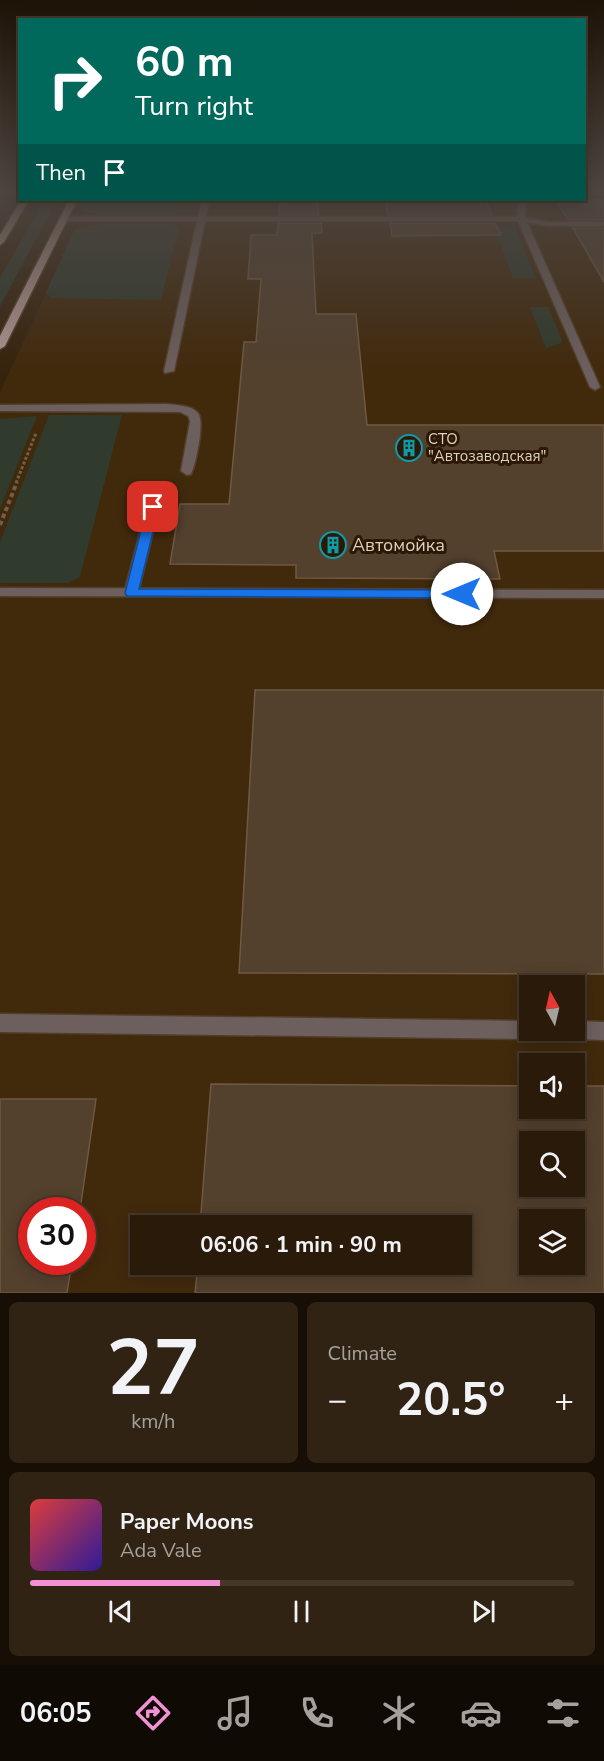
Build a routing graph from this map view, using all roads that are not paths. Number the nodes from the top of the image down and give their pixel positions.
1 (47, 251) edge
2 (195, 251) edge
3 (535, 251) edge
4 (0, 346) edge
5 (170, 371) dead end
6 (595, 387) dead end
7 (0, 408) edge
8 (187, 471) dead end
9 (153, 507) dead end
10 (0, 592) edge
11 (131, 593) junction
12 (604, 594) edge
13 (0, 1023) edge
14 (519, 1030) edge
15 (585, 1030) edge
16 (604, 1031) edge

1 - 4 main road
2 - 5 street
3 - 6 street
7 - 8 street
9 - 11 street
10 - 11 street
11 - 12 street
13 - 14 street
15 - 16 street

